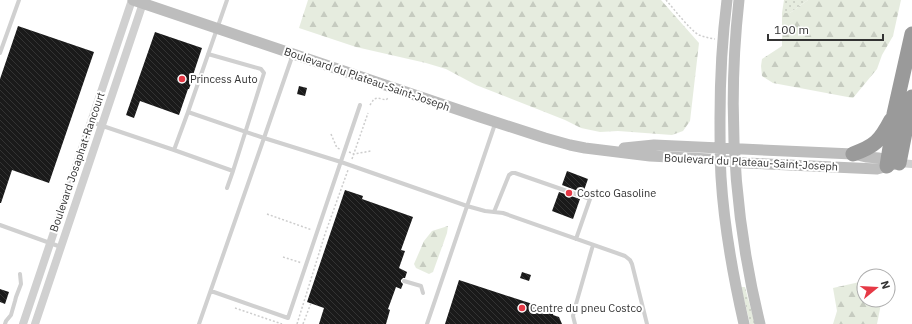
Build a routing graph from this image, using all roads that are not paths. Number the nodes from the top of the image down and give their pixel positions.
1 (19, 0) edge
2 (227, 0) edge
3 (727, 0) edge
4 (739, 0) edge
5 (138, 1) edge
6 (218, 28) junction
7 (912, 34) edge
8 (0, 53) edge
9 (208, 54) junction
10 (293, 54) junction
11 (912, 97) edge
12 (360, 105) dead end
13 (188, 112) junction
14 (894, 114) junction
15 (91, 122) junction
16 (496, 122) junction
17 (102, 126) junction
18 (245, 132) junction
19 (908, 132) edge
20 (264, 138) junction
21 (720, 148) junction
22 (734, 149) junction
23 (174, 150) junction
24 (603, 150) junction
25 (853, 154) junction
26 (720, 160) junction
27 (341, 162) junction
28 (735, 162) junction
29 (896, 163) edge
30 (233, 170) junction
31 (227, 188) dead end
32 (467, 206) junction
33 (494, 212) junction
34 (0, 225) edge
35 (576, 239) junction
36 (50, 243) junction
37 (593, 245) junction
38 (61, 247) junction
39 (20, 274) dead end
40 (404, 280) dead end
41 (211, 291) junction
42 (423, 293) dead end
43 (5, 324) edge
44 (23, 324) edge
45 (35, 324) edge
46 (199, 324) edge
47 (427, 324) edge
48 (575, 324) edge
49 (647, 324) edge
50 (744, 324) edge
51 (760, 324) edge

1 - 8 lane
2 - 6 lane
3 - 21 street
4 - 22 street
5 - 6 street, Boulevard du Plateau-Saint-Joseph
5 - 15 street, Boulevard Josaphat-Rancourt
5 - 17 street, Boulevard Josaphat-Rancourt
6 - 9 lane
6 - 10 street, Boulevard du Plateau-Saint-Joseph
7 - 14 highway
9 - 13 lane
9 - 18 lane
10 - 16 street, Boulevard du Plateau-Saint-Joseph
10 - 20 lane
11 - 19 highway
12 - 27 lane
13 - 18 lane
13 - 23 lane
14 - 25 highway
14 - 29 highway
15 - 17 lane
15 - 36 street, Boulevard Josaphat-Rancourt
16 - 24 street, Boulevard du Plateau-Saint-Joseph
16 - 32 lane
17 - 23 lane
17 - 38 street, Boulevard Josaphat-Rancourt
18 - 20 lane
18 - 30 lane
19 - 29 highway
20 - 27 lane
20 - 41 lane
21 - 22 street, Boulevard du Plateau-Saint-Joseph
21 - 24 street, Boulevard du Plateau-Saint-Joseph
21 - 26 street
22 - 25 street, Boulevard du Plateau-Saint-Joseph
22 - 28 street
23 - 30 lane
24 - 26 street, Boulevard du Plateau-Saint-Joseph
25 - 29 street, Boulevard du Plateau-Saint-Joseph
26 - 28 street, Boulevard du Plateau-Saint-Joseph
26 - 50 street
27 - 32 lane
27 - 41 lane
28 - 29 street, Boulevard du Plateau-Saint-Joseph
28 - 51 street
30 - 31 lane
32 - 33 lane
32 - 47 lane
33 - 35 lane
33 - 35 lane
34 - 36 lane
35 - 37 lane
36 - 38 lane
36 - 44 street, Boulevard Josaphat-Rancourt
37 - 48 lane
37 - 49 lane
38 - 45 street, Boulevard Josaphat-Rancourt
39 - 43 lane
40 - 42 lane
41 - 46 lane

